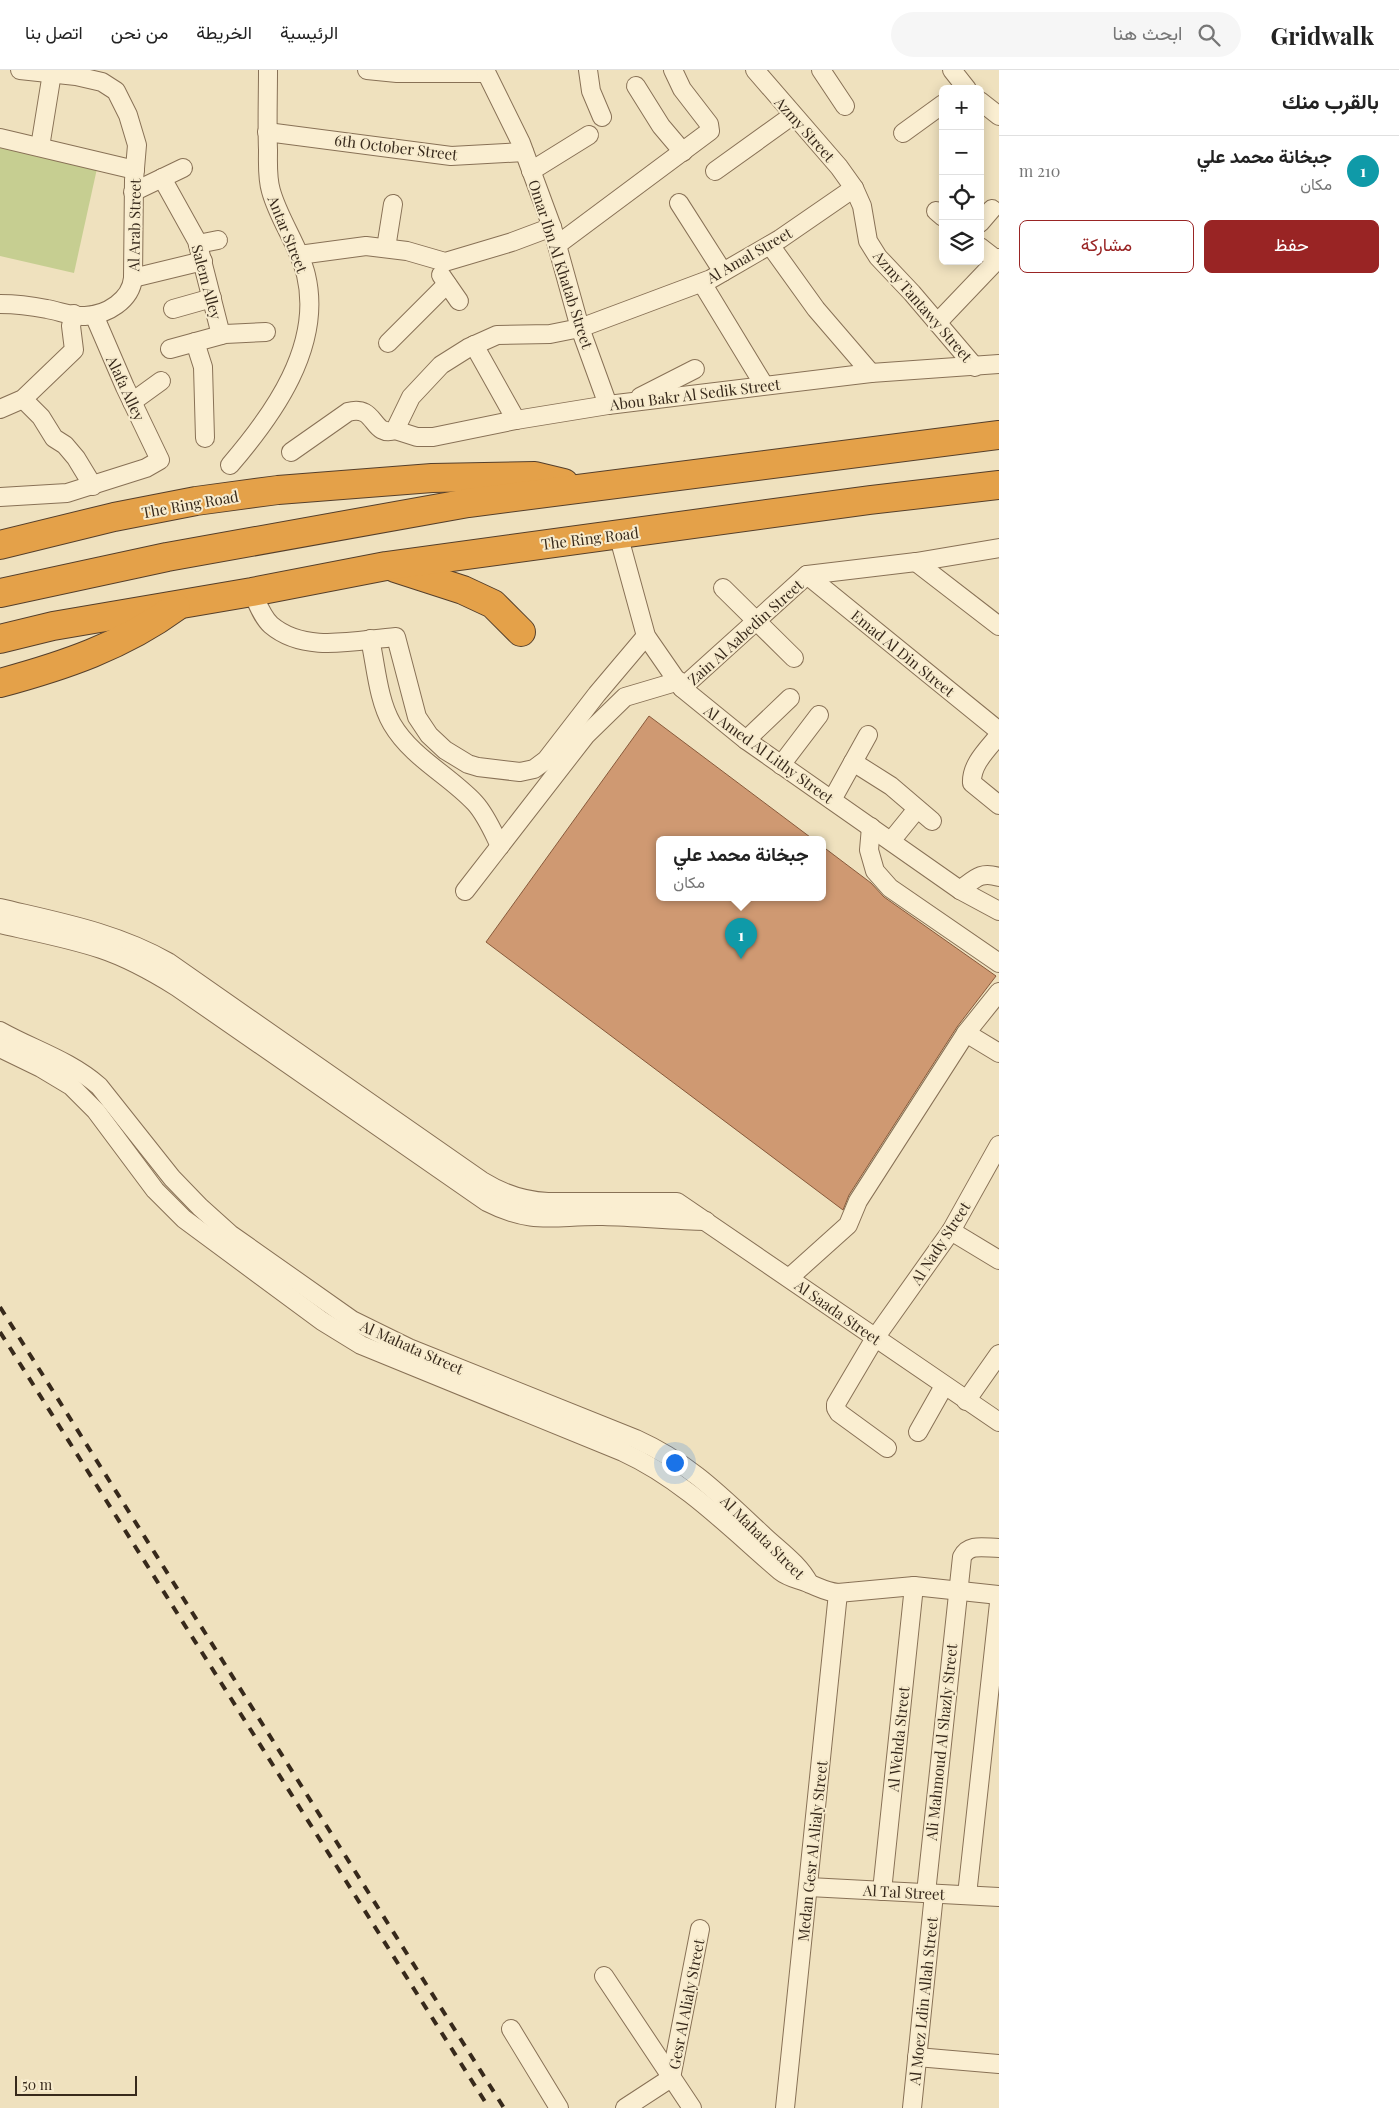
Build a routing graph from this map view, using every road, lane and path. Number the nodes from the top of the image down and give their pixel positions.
1 (20, 70) edge
2 (268, 70) edge
3 (367, 70) edge
4 (588, 70) edge
5 (673, 70) edge
6 (755, 70) edge
7 (821, 70) edge
8 (952, 70) edge
9 (486, 72) edge
10 (52, 73) junction
11 (964, 85) edge
12 (636, 86) dead end
13 (984, 104) edge
14 (845, 106) dead end
15 (939, 107) edge
16 (793, 115) junction
17 (999, 116) edge
18 (602, 117) dead end
19 (267, 132) junction
20 (903, 133) dead end
21 (589, 135) dead end
22 (0, 138) edge
23 (40, 147) junction
24 (524, 152) junction
25 (683, 152) junction
26 (183, 168) dead end
27 (135, 170) junction
28 (531, 171) junction
29 (714, 171) dead end
30 (162, 178) junction
31 (854, 188) junction
32 (134, 192) junction
33 (679, 203) dead end
34 (394, 204) dead end
35 (552, 227) junction
36 (218, 240) dead end
37 (198, 244) junction
38 (557, 245) junction
39 (770, 245) junction
40 (386, 248) junction
41 (984, 251) edge
42 (299, 255) junction
43 (429, 258) junction
44 (995, 261) edge
45 (203, 262) junction
46 (723, 272) junction
47 (133, 278) junction
48 (702, 283) junction
49 (447, 284) junction
50 (212, 298) junction
51 (459, 301) dead end
52 (0, 304) edge
53 (173, 309) dead end
54 (74, 314) junction
55 (94, 315) junction
56 (937, 323) junction
57 (580, 328) junction
58 (266, 332) dead end
59 (222, 335) junction
60 (196, 342) junction
61 (388, 343) dead end
62 (474, 345) junction
63 (170, 349) dead end
64 (999, 364) edge
65 (975, 367) junction
66 (695, 369) dead end
67 (871, 373) junction
68 (161, 381) dead end
69 (764, 385) junction
70 (23, 399) junction
71 (132, 402) junction
72 (634, 402) junction
73 (608, 405) junction
74 (0, 409) edge
75 (516, 420) junction
76 (395, 430) junction
77 (999, 435) edge
78 (205, 438) dead end
79 (291, 452) dead end
80 (230, 465) dead end
81 (999, 485) edge
82 (93, 486) junction
83 (587, 488) junction
84 (0, 497) edge
85 (618, 534) junction
86 (0, 545) edge
87 (999, 548) edge
88 (916, 562) junction
89 (386, 566) junction
90 (807, 575) junction
91 (723, 588) dead end
92 (252, 592) junction
93 (0, 593) edge
94 (183, 602) junction
95 (757, 621) junction
96 (999, 626) edge
97 (521, 632) dead end
98 (646, 636) junction
99 (0, 638) edge
100 (370, 639) junction
101 (794, 658) dead end
102 (0, 683) edge
103 (680, 684) junction
104 (790, 698) dead end
105 (819, 715) dead end
106 (999, 733) edge
107 (868, 735) dead end
108 (746, 740) junction
109 (853, 762) junction
110 (468, 764) junction
111 (781, 765) junction
112 (455, 784) junction
113 (832, 800) junction
114 (999, 805) edge
115 (917, 809) junction
116 (932, 821) dead end
117 (871, 827) junction
118 (890, 841) junction
119 (500, 846) junction
120 (999, 877) edge
121 (960, 890) junction
122 (465, 891) dead end
123 (0, 908) edge
124 (999, 911) edge
125 (0, 924) edge
126 (999, 963) edge
127 (999, 992) edge
128 (0, 1031) edge
129 (966, 1033) junction
130 (0, 1048) edge
131 (999, 1053) edge
132 (999, 1145) edge
133 (602, 1209) junction
134 (707, 1221) junction
135 (951, 1232) junction
136 (999, 1260) edge
137 (789, 1278) junction
138 (875, 1338) junction
139 (999, 1354) edge
140 (944, 1386) junction
141 (966, 1400) junction
142 (999, 1422) edge
143 (918, 1432) dead end
144 (887, 1448) dead end
145 (999, 1548) edge
146 (809, 1583) junction
147 (914, 1586) junction
148 (957, 1590) junction
149 (838, 1593) junction
150 (999, 1595) edge
151 (999, 1603) edge
152 (809, 1887) junction
153 (882, 1891) junction
154 (930, 1893) junction
155 (967, 1896) junction
156 (999, 1897) edge
157 (700, 1929) dead end
158 (604, 1976) dead end
159 (511, 2030) dead end
160 (917, 2057) junction
161 (999, 2064) edge
162 (672, 2078) junction
163 (559, 2108) edge
164 (625, 2108) edge
165 (692, 2108) edge
166 (785, 2108) edge
167 (912, 2108) edge

1 - 10 street
2 - 19 street, Antar Street
3 - 9 street
4 - 18 street
5 - 25 street
6 - 16 street, Azmy Street
7 - 14 street
8 - 11 street
9 - 24 street, Omar Ibn Al Khatab Street
10 - 23 street
10 - 27 street, Al Arab Street
12 - 25 street
13 - 17 street
15 - 20 street
16 - 29 street
16 - 31 street, Azmy Street
19 - 24 street, 6th October Street
19 - 42 street, Antar Street
21 - 28 street
22 - 23 street
23 - 27 street
24 - 28 street, Omar Ibn Al Khatab Street
25 - 38 street
26 - 30 street
27 - 32 street, Al Arab Street
28 - 35 street, Omar Ibn Al Khatab Street
30 - 32 street
30 - 37 street, Salem Alley
31 - 39 street, Al Amal Street
31 - 56 street, Azmy Tantawy Street
32 - 47 street, Al Arab Street
33 - 46 street
34 - 40 street
35 - 38 street, Omar Ibn Al Khatab Street
35 - 43 street
36 - 37 street
37 - 45 street, Salem Alley
38 - 57 street, Omar Ibn Al Khatab Street
39 - 46 street, Al Amal Street
39 - 67 street
40 - 42 street
40 - 43 street
41 - 44 street
42 - 80 street, Antar Street
43 - 49 street
44 - 56 street
45 - 47 street
45 - 50 street, Salem Alley
46 - 48 street, Al Amal Street
47 - 55 street, Al Arab Street
48 - 57 street, Al Amal Street
48 - 69 street
49 - 51 street
49 - 61 street
50 - 53 street
50 - 59 street, Salem Alley
52 - 54 street
54 - 55 street
54 - 70 street
55 - 71 street, Alafa Alley
56 - 65 street, Azmy Tantawy Street
57 - 62 street, Al Amal Street
57 - 73 street, Omar Ibn Al Khatab Street
58 - 59 street
59 - 60 street
60 - 63 street
60 - 78 street
62 - 75 street
62 - 76 street, Al Amal Street
64 - 65 street, Abou Bakr Al Sedik Street
65 - 67 street, Abou Bakr Al Sedik Street
66 - 72 street
67 - 69 street, Abou Bakr Al Sedik Street
68 - 71 street
69 - 72 street, Abou Bakr Al Sedik Street
70 - 74 street
70 - 82 street
71 - 82 street, Alafa Alley
72 - 73 street, Abou Bakr Al Sedik Street
73 - 75 street, Abou Bakr Al Sedik Street
75 - 76 street, Abou Bakr Al Sedik Street
76 - 79 street, Abou Bakr Al Sedik Street
77 - 83 highway, The Ring Road
81 - 85 highway, The Ring Road
82 - 84 street
83 - 86 highway, The Ring Road
83 - 93 highway, The Ring Road
85 - 89 highway, The Ring Road
85 - 98 street, Al Amed Al Lithy Street
87 - 88 street
88 - 90 street
88 - 96 street
89 - 92 highway, The Ring Road
89 - 97 highway
90 - 95 street, Zain Al Aabedin Street
90 - 106 street, Emad Al Din Street
91 - 95 street
92 - 94 highway, The Ring Road
92 - 100 street
94 - 99 highway, The Ring Road
94 - 102 highway, The Ring Road
95 - 101 street
95 - 103 street, Zain Al Aabedin Street
98 - 103 street, Al Amed Al Lithy Street
98 - 110 street
100 - 110 street
100 - 112 street
103 - 108 street, Al Amed Al Lithy Street
103 - 119 street, Zain Al Aabedin Street
104 - 108 street
105 - 111 street
106 - 114 street, Emad Al Din Street
107 - 109 street
108 - 111 street, Al Amed Al Lithy Street
109 - 113 street
109 - 115 street
110 - 112 street
111 - 113 street, Al Amed Al Lithy Street
112 - 119 street
113 - 117 street, Al Amed Al Lithy Street
115 - 116 street
115 - 118 street
117 - 118 street, Al Amed Al Lithy Street
117 - 126 street
118 - 121 street, Al Amed Al Lithy Street
119 - 122 street, Zain Al Aabedin Street
120 - 121 street
121 - 124 street, Al Amed Al Lithy Street
123 - 133 street
125 - 133 street
127 - 129 street
128 - 146 street, Al Mahata Street
129 - 131 street
129 - 137 street
130 - 146 street, Al Mahata Street
132 - 135 street, Al Nady Street
133 - 134 street
133 - 134 street, Al Saada Street
134 - 137 street, Al Saada Street
135 - 136 street
135 - 138 street, Al Nady Street
137 - 138 street, Al Saada Street
138 - 140 street, Al Saada Street
138 - 144 street, Al Nady Street
139 - 141 street
140 - 141 street, Al Saada Street
140 - 143 street
141 - 142 street, Al Saada Street
145 - 148 street, Ali Mahmoud Al Shazly Street
146 - 149 street
147 - 148 street
147 - 149 street
147 - 153 street, Al Wehda Street
148 - 150 street
148 - 154 street, Ali Mahmoud Al Shazly Street
149 - 152 street, Medan Gesr Al Alialy Street
151 - 155 street
152 - 153 street, Al Tal Street
152 - 166 street, Medan Gesr Al Alialy Street
153 - 154 street, Al Tal Street
154 - 155 street, Al Tal Street
154 - 160 street, Al Moez Ldin Allah Street
155 - 156 street, Al Tal Street
157 - 162 street, Gesr Al Alialy Street
158 - 162 street, Gesr Al Alialy Street
159 - 163 street
160 - 161 street
160 - 167 street, Al Moez Ldin Allah Street
162 - 164 street
162 - 165 street, Gesr Al Alialy Street

